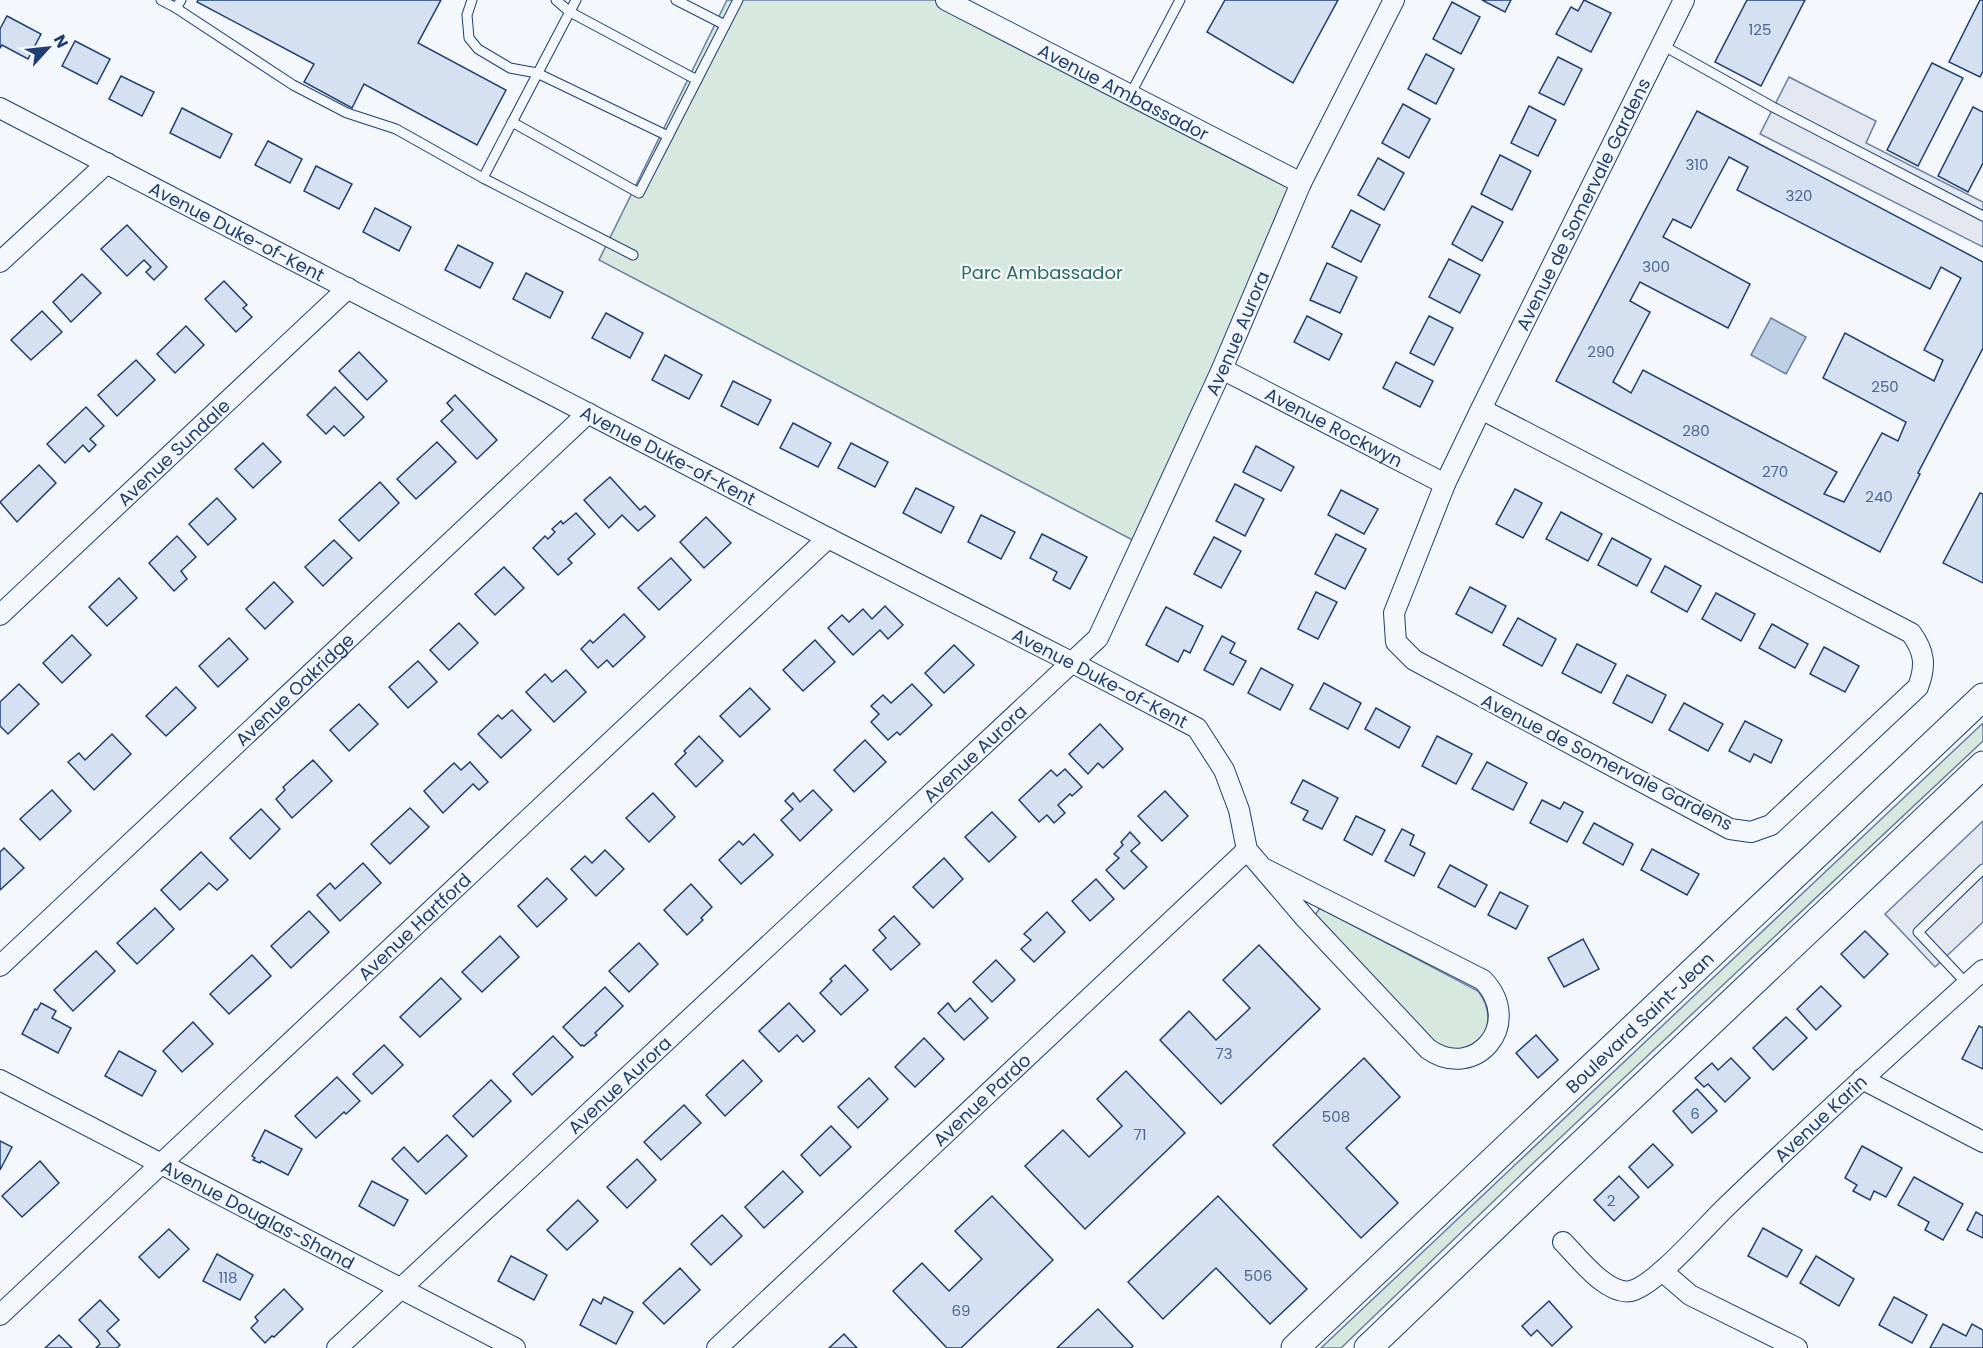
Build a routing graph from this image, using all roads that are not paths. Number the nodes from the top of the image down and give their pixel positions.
1 (161, 0) edge
2 (472, 0) edge
3 (556, 0) edge
4 (576, 0) edge
5 (676, 0) edge
6 (738, 0) edge
7 (946, 0) edge
8 (1180, 0) edge
9 (1394, 0) edge
10 (1684, 0) edge
11 (179, 4) edge
12 (570, 12) junction
13 (725, 26) junction
14 (1662, 45) junction
15 (537, 73) junction
16 (697, 80) junction
17 (1130, 96) junction
18 (0, 108) edge
19 (512, 122) junction
20 (668, 136) junction
21 (107, 163) junction
22 (483, 178) junction
23 (1301, 183) junction
24 (1983, 216) edge
25 (633, 255) dead end
26 (0, 262) edge
27 (348, 288) junction
28 (1222, 369) junction
29 (1480, 409) junction
30 (588, 413) junction
31 (1445, 484) junction
32 (828, 538) junction
33 (0, 615) edge
34 (1073, 663) junction
35 (1983, 697) edge
36 (1983, 765) edge
37 (1246, 850) junction
38 (1263, 868) junction
39 (1983, 869) edge
40 (0, 966) edge
41 (1983, 970) edge
42 (1967, 984) junction
43 (1862, 1079) junction
44 (0, 1080) edge
45 (1983, 1142) edge
46 (161, 1165) junction
47 (1563, 1242) dead end
48 (1662, 1271) junction
49 (401, 1289) junction
50 (0, 1315) edge
51 (337, 1348) edge
52 (515, 1348) edge
53 (717, 1348) edge
54 (1295, 1348) edge
55 (1368, 1348) edge
56 (1797, 1348) edge

1 - 11 lane
2 - 15 lane
3 - 12 lane
4 - 12 lane
5 - 13 lane
6 - 13 lane
7 - 17 street, Avenue Ambassador
8 - 17 lane
9 - 23 street, Avenue Aurora
10 - 14 street, Avenue de Somervale Gardens
11 - 22 lane
12 - 15 lane
12 - 16 lane
13 - 16 lane
14 - 24 lane
14 - 29 street, Avenue de Somervale Gardens
15 - 19 lane
15 - 20 lane
16 - 20 lane
17 - 23 street, Avenue Ambassador
18 - 21 street, Avenue Duke-of-Kent
19 - 20 lane
19 - 22 lane
21 - 26 street
21 - 27 street, Avenue Duke-of-Kent
22 - 25 lane
23 - 28 street, Avenue Aurora
27 - 30 street, Avenue Duke-of-Kent
27 - 33 street, Avenue Sundale
28 - 31 street, Avenue Rockwyn
28 - 34 street, Avenue Aurora
29 - 31 street, Avenue de Somervale Gardens
29 - 31 street, Avenue de Somervale Gardens
30 - 32 street, Avenue Duke-of-Kent
30 - 40 street, Avenue Oakridge
32 - 34 street, Avenue Duke-of-Kent
32 - 46 street, Avenue Hartford
34 - 37 street, Avenue Duke-of-Kent
34 - 49 street, Avenue Aurora
35 - 54 main road, Boulevard Saint-Jean
36 - 55 main road
37 - 38 street
37 - 53 street, Avenue Pardo
38 - 38 street
39 - 42 lane
41 - 42 street, Avenue Karin
42 - 43 street, Avenue Karin
43 - 45 street
43 - 48 street, Avenue Karin
44 - 46 street, Avenue Douglas-Shand
46 - 49 street, Avenue Douglas-Shand
46 - 50 street, Avenue Hartford
47 - 48 street
48 - 56 street
49 - 51 street, Avenue Aurora
49 - 52 street, Avenue Douglas-Shand

